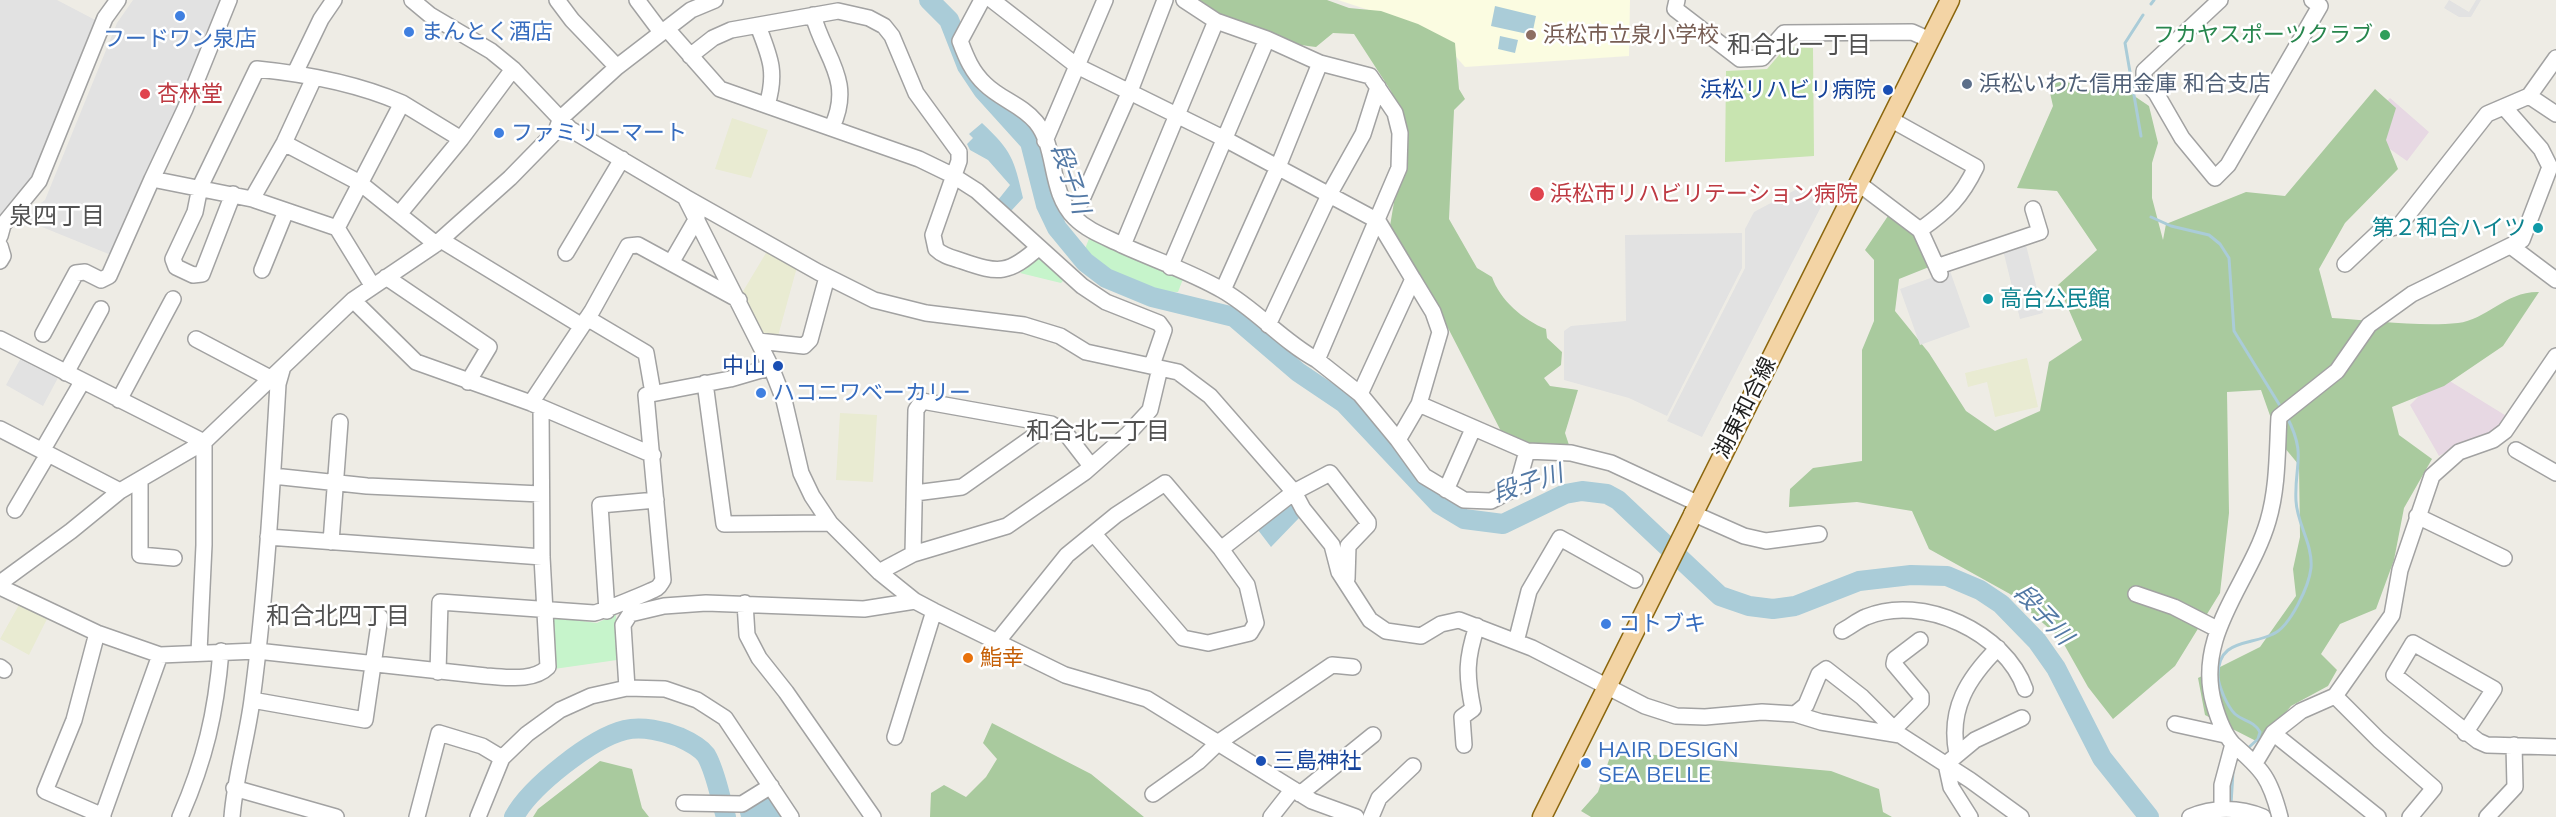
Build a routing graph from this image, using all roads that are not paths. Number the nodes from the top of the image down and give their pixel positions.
1 (118, 0) edge
2 (229, 0) edge
3 (334, 0) edge
4 (412, 0) edge
5 (557, 0) edge
6 (637, 0) edge
7 (715, 0) edge
8 (982, 0) edge
9 (992, 0) edge
10 (1105, 0) edge
11 (1165, 0) edge
12 (1184, 0) edge
13 (1677, 0) edge
14 (1950, 0) edge
15 (2312, 0) edge
16 (2214, 2) edge
17 (813, 15) junction
18 (1216, 21) junction
19 (758, 26) junction
20 (664, 30) junction
21 (1267, 39) junction
22 (1930, 40) junction
23 (690, 56) junction
24 (2556, 58) edge
25 (1320, 63) junction
26 (1077, 66) junction
27 (617, 67) junction
28 (513, 69) junction
29 (295, 73) junction
30 (314, 78) junction
31 (1378, 87) junction
32 (1130, 91) junction
33 (2529, 96) junction
34 (402, 103) junction
35 (767, 105) junction
36 (2504, 107) junction
37 (2556, 114) edge
38 (1177, 115) junction
39 (561, 118) junction
40 (1890, 119) junction
41 (832, 127) junction
42 (461, 139) junction
43 (1226, 139) junction
44 (1045, 141) junction
45 (284, 143) junction
46 (622, 159) junction
47 (1278, 167) junction
48 (952, 175) junction
49 (152, 179) junction
50 (360, 183) junction
51 (1858, 183) junction
52 (200, 187) junction
53 (1330, 193) junction
54 (232, 194) junction
55 (685, 197) junction
56 (252, 199) junction
57 (2033, 209) dead end
58 (286, 211) junction
59 (400, 213) junction
60 (1074, 217) junction
61 (697, 218) junction
62 (1378, 221) junction
63 (337, 228) junction
64 (1920, 230) junction
65 (0, 236) edge
66 (438, 242) junction
67 (1123, 245) junction
68 (0, 246) edge
69 (1039, 247) junction
70 (2512, 247) junction
71 (566, 253) dead end
72 (0, 261) edge
73 (671, 263) junction
74 (2345, 264) dead end
75 (1170, 267) junction
76 (262, 270) dead end
77 (386, 277) junction
78 (827, 277) junction
79 (1413, 279) junction
80 (2556, 280) edge
81 (372, 285) junction
82 (1223, 290) junction
83 (173, 298) dead end
84 (353, 300) junction
85 (739, 300) junction
86 (100, 309) dead end
87 (584, 322) junction
88 (1268, 325) junction
89 (43, 334) dead end
90 (0, 339) edge
91 (196, 339) dead end
92 (758, 341) junction
93 (2556, 356) edge
94 (1317, 360) junction
95 (1156, 366) junction
96 (771, 367) junction
97 (66, 373) junction
98 (276, 374) junction
99 (82, 382) junction
100 (468, 382) junction
101 (705, 383) junction
102 (652, 393) junction
103 (1360, 394) junction
104 (119, 400) junction
105 (1419, 404) junction
106 (536, 406) junction
107 (340, 422) dead end
108 (1052, 424) junction
109 (1473, 429) junction
110 (2, 436) edge
111 (1398, 440) junction
112 (204, 442) junction
113 (2516, 450) dead end
114 (1527, 451) junction
115 (45, 452) junction
116 (652, 455) junction
117 (1091, 466) junction
118 (2555, 471) edge
119 (273, 476) junction
120 (140, 480) junction
121 (335, 482) junction
122 (1446, 490) junction
123 (120, 491) junction
124 (1294, 492) junction
125 (915, 493) junction
126 (541, 494) junction
127 (656, 500) junction
128 (1694, 508) junction
129 (15, 510) dead end
130 (2417, 516) junction
131 (830, 523) junction
132 (1094, 534) junction
133 (1818, 534) dead end
134 (268, 537) junction
135 (331, 542) junction
136 (1221, 549) junction
137 (914, 554) junction
138 (542, 557) junction
139 (174, 558) dead end
140 (2504, 558) dead end
141 (879, 572) junction
142 (1635, 580) dead end
143 (1347, 584) junction
144 (0, 585) edge
145 (2136, 594) dead end
146 (915, 601) junction
147 (745, 603) junction
148 (545, 610) junction
149 (607, 610) junction
150 (934, 611) junction
151 (380, 617) dead end
152 (1477, 626) junction
153 (2217, 629) junction
154 (1842, 632) dead end
155 (97, 633) junction
156 (1920, 640) dead end
157 (997, 642) junction
158 (1516, 642) junction
159 (1998, 648) junction
160 (200, 651) junction
161 (221, 651) junction
162 (257, 651) junction
163 (160, 655) junction
164 (374, 664) junction
165 (1353, 667) dead end
166 (438, 672) junction
167 (1608, 686) junction
168 (627, 688) junction
169 (2025, 689) dead end
170 (2335, 696) junction
171 (252, 700) junction
172 (1795, 714) junction
173 (2022, 718) dead end
174 (2175, 724) dead end
175 (1897, 732) junction
176 (2273, 733) junction
177 (2464, 733) junction
178 (1374, 735) dead end
179 (895, 737) dead end
180 (1219, 742) junction
181 (1464, 745) dead end
182 (2514, 745) junction
183 (2556, 747) edge
184 (2240, 749) junction
185 (502, 758) junction
186 (1951, 759) junction
187 (1413, 766) dead end
188 (771, 786) junction
189 (234, 788) junction
190 (1154, 794) dead end
191 (1302, 795) junction
192 (684, 803) dead end
193 (2227, 809) junction
194 (294, 811) edge
195 (103, 816) edge
196 (180, 817) edge
197 (232, 817) edge
198 (336, 817) edge
199 (417, 817) edge
200 (478, 817) edge
201 (791, 817) edge
202 (873, 817) edge
203 (1271, 817) edge
204 (1319, 817) edge
205 (1356, 817) edge
206 (1371, 817) edge
207 (1542, 817) edge
208 (1970, 817) edge
209 (2021, 817) edge
210 (2190, 817) edge
211 (2263, 817) edge
212 (2280, 817) edge
213 (2378, 817) edge
214 (2410, 817) edge
215 (2487, 817) edge

1 - 65 street
2 - 49 street
3 - 29 street
4 - 28 street
5 - 27 street
6 - 20 street
7 - 20 street
8 - 44 street
9 - 26 street
10 - 26 street
11 - 32 street
12 - 18 street
13 - 22 street
14 - 22 main road, 湖東和合線
15 - 16 street
17 - 19 street
17 - 41 street
17 - 48 street
18 - 21 street
18 - 38 street
19 - 23 street
19 - 35 street
20 - 23 street
20 - 27 street
21 - 25 street
21 - 43 street
22 - 40 main road, 湖東和合線
23 - 35 street
24 - 33 street
25 - 31 street
25 - 47 street
26 - 32 street
26 - 44 street
27 - 39 street
28 - 39 street
28 - 42 street
29 - 30 street
29 - 52 street
30 - 34 street
30 - 45 street
31 - 53 street
31 - 62 street
32 - 38 street
32 - 60 street
33 - 36 street
33 - 37 street
34 - 42 street
34 - 50 street
35 - 41 street
36 - 70 street
36 - 74 street
38 - 43 street
38 - 67 street
39 - 46 street
39 - 66 street
40 - 51 main road, 湖東和合線
40 - 64 street
41 - 48 street
42 - 59 street
43 - 47 street
43 - 75 street
44 - 60 street
45 - 50 street
45 - 56 street
46 - 55 street
46 - 71 street
47 - 53 street
47 - 82 street
48 - 69 street
48 - 69 street
49 - 52 street
49 - 89 street
50 - 59 street
50 - 63 street
51 - 64 street
51 - 128 main road, 湖東和合線
52 - 54 street
52 - 54 street
53 - 62 street
53 - 88 street
54 - 56 street
55 - 61 street
55 - 78 street
56 - 58 street
57 - 64 street
58 - 63 street
58 - 76 street
59 - 66 street
60 - 67 street
61 - 73 street
61 - 85 street
62 - 79 street
62 - 94 street
63 - 81 street
66 - 77 street
66 - 87 street
67 - 75 street
68 - 72 street
69 - 95 street
70 - 80 street
70 - 153 street
73 - 85 street
73 - 87 street
75 - 82 street
77 - 81 street
77 - 100 street
78 - 92 street
78 - 95 street
79 - 103 street
79 - 105 street
81 - 84 street
82 - 88 street
83 - 104 street
84 - 98 street
84 - 100 street
85 - 92 street
86 - 97 street
87 - 102 street
87 - 106 street
88 - 94 street
90 - 97 street
91 - 98 street
92 - 96 street
93 - 130 street
94 - 103 street
95 - 117 street
95 - 124 street
96 - 101 street
96 - 131 street
97 - 99 street
98 - 112 street
98 - 119 street
99 - 104 street
99 - 115 street
100 - 106 street
101 - 102 street
101 - 131 street
102 - 116 street
103 - 111 street
104 - 112 street
105 - 109 street
105 - 111 street
106 - 116 street
106 - 126 street
107 - 121 street
108 - 117 street
108 - 125 street
108 - 125 street
109 - 114 street
109 - 122 street
110 - 115 street
111 - 122 street
112 - 120 street
112 - 160 street
113 - 118 street
114 - 122 street
114 - 128 street
115 - 123 street
115 - 129 street
116 - 127 street
117 - 137 street
119 - 121 street
119 - 134 street
120 - 123 street
120 - 139 street
121 - 126 street
121 - 135 street
123 - 144 street
124 - 136 street
124 - 143 street
124 - 143 street
125 - 137 street
126 - 138 street
127 - 149 street
127 - 149 street
128 - 133 street
128 - 167 main road, 湖東和合線
130 - 140 street
130 - 170 street
131 - 141 street
132 - 136 street
132 - 136 street
132 - 157 street
134 - 135 street
134 - 162 street
135 - 138 street
137 - 141 street
138 - 148 street
141 - 146 street
142 - 158 street
143 - 152 street
144 - 155 street
145 - 153 street
146 - 147 street
146 - 150 street
147 - 168 street
147 - 202 street
148 - 149 street
148 - 166 street
148 - 166 street
150 - 157 street
150 - 179 street
151 - 164 street
152 - 158 street
152 - 181 street
153 - 184 street
154 - 159 street
155 - 163 street
155 - 195 street
156 - 175 street
157 - 180 street
158 - 167 street
159 - 169 street
159 - 186 street
160 - 161 street
160 - 163 street
161 - 162 street
161 - 196 street
162 - 164 street
162 - 171 street
163 - 195 street
164 - 166 street
164 - 171 street
165 - 180 street
167 - 172 street
167 - 207 main road, 湖東和合線
168 - 185 street
168 - 188 street
170 - 176 street
170 - 214 street
171 - 189 street
172 - 175 street
172 - 175 street
173 - 186 street
174 - 184 street
175 - 186 street
176 - 184 street
176 - 213 street
177 - 177 street
177 - 182 street
178 - 191 street
180 - 190 street
180 - 191 street
182 - 183 street
182 - 215 street
184 - 193 street
184 - 212 street
185 - 199 street
185 - 200 street
186 - 208 street
186 - 209 street
187 - 206 street
188 - 192 street
188 - 201 street
189 - 194 street
189 - 197 street
191 - 203 street
191 - 204 street
191 - 205 street
193 - 210 street
193 - 211 street
194 - 198 street

